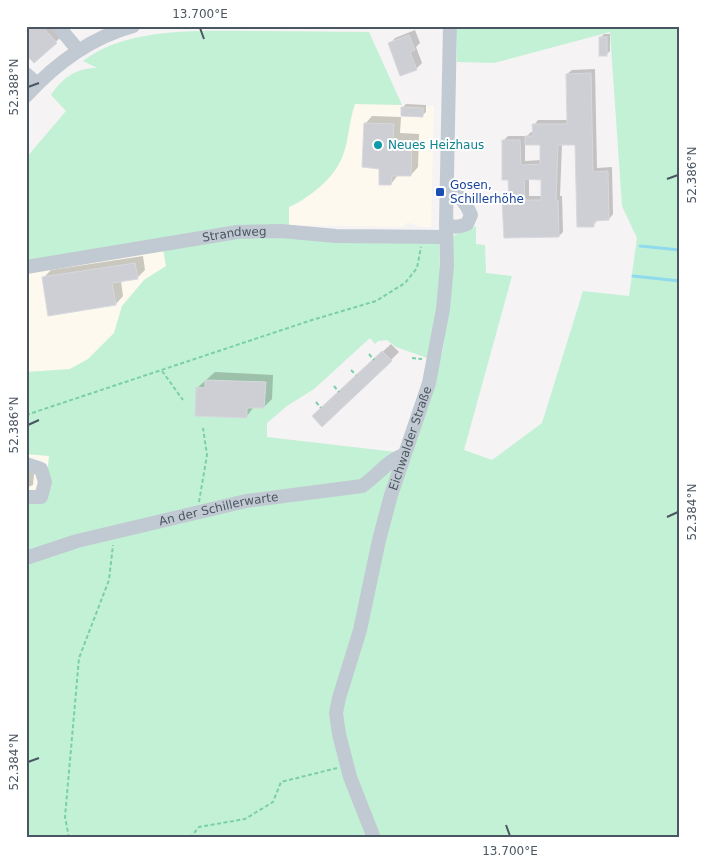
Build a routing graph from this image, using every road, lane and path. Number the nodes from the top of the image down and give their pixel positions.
1 (58, 26) edge
2 (131, 26) edge
3 (450, 26) edge
4 (78, 50) junction
5 (26, 74) edge
6 (37, 84) junction
7 (26, 96) edge
8 (447, 186) junction
9 (446, 230) junction
10 (426, 236) junction
11 (26, 267) edge
12 (368, 354) dead end
13 (374, 360) dead end
14 (351, 370) dead end
15 (162, 371) junction
16 (356, 376) dead end
17 (334, 386) dead end
18 (339, 392) dead end
19 (183, 400) dead end
20 (316, 402) dead end
21 (321, 408) dead end
22 (26, 415) edge
23 (203, 428) dead end
24 (404, 456) junction
25 (26, 464) edge
26 (26, 497) edge
27 (197, 512) junction
28 (114, 532) junction
29 (26, 558) edge
30 (347, 766) junction
31 (69, 838) edge
32 (190, 838) edge
33 (374, 838) edge

1 - 4 street
2 - 4 street
3 - 8 street, Eichwalder Straße
4 - 6 street
5 - 6 street
6 - 7 street
8 - 9 street, Eichwalder Straße
8 - 9 street, Strandweg
9 - 10 street, Strandweg
9 - 24 street, Eichwalder Straße
10 - 11 street, Strandweg
10 - 15 path
12 - 13 path
14 - 16 path
15 - 19 path
15 - 22 path
17 - 18 path
20 - 21 path
23 - 27 path
24 - 27 street, An der Schillerwarte
24 - 30 street, Eichwalder Straße
25 - 26 street
27 - 28 street, An der Schillerwarte
28 - 29 street, An der Schillerwarte
28 - 31 path
30 - 32 path
30 - 33 street, Eichwalder Straße

